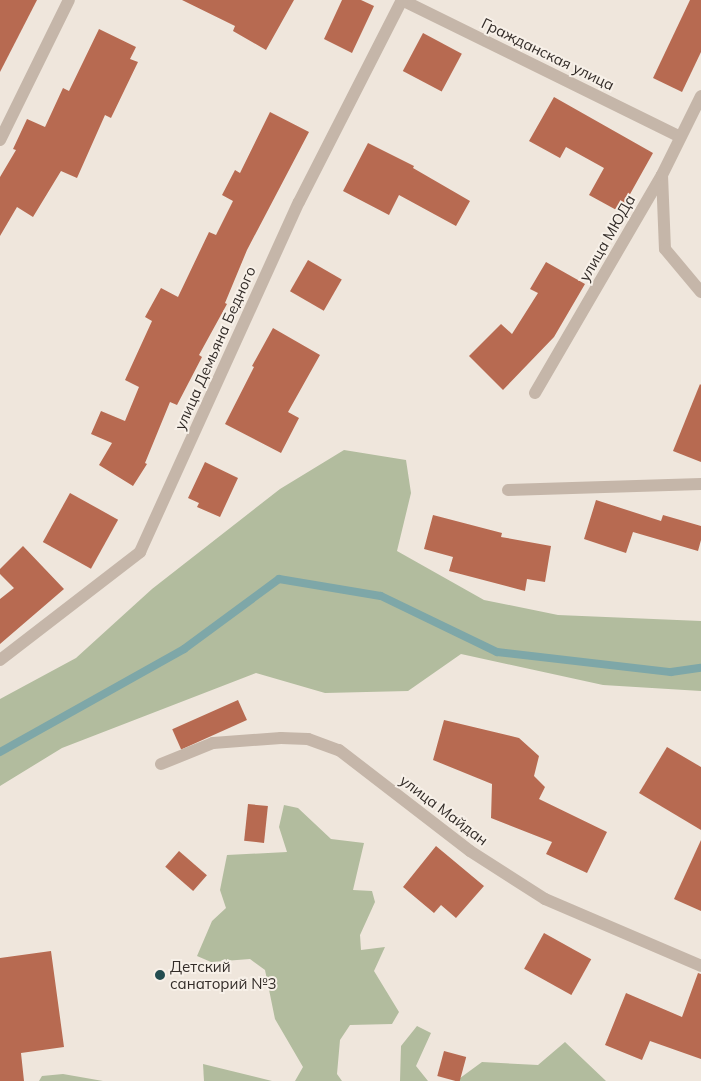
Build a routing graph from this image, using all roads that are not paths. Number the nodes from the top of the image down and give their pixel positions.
1 (69, 0) edge
2 (402, 0) edge
3 (701, 96) edge
4 (680, 137) junction
5 (0, 140) edge
6 (662, 175) junction
7 (701, 292) edge
8 (535, 393) dead end
9 (701, 484) edge
10 (508, 490) dead end
11 (0, 660) edge
12 (161, 764) dead end
13 (701, 966) edge

1 - 5 street
2 - 4 street, Гражданская улица
2 - 11 street, улица Демьяна Бедного
3 - 4 street, улица МЮДа
4 - 6 street, улица МЮДа
6 - 7 street
6 - 8 street, улица МЮДа
9 - 10 street
12 - 13 street, улица Майдан

